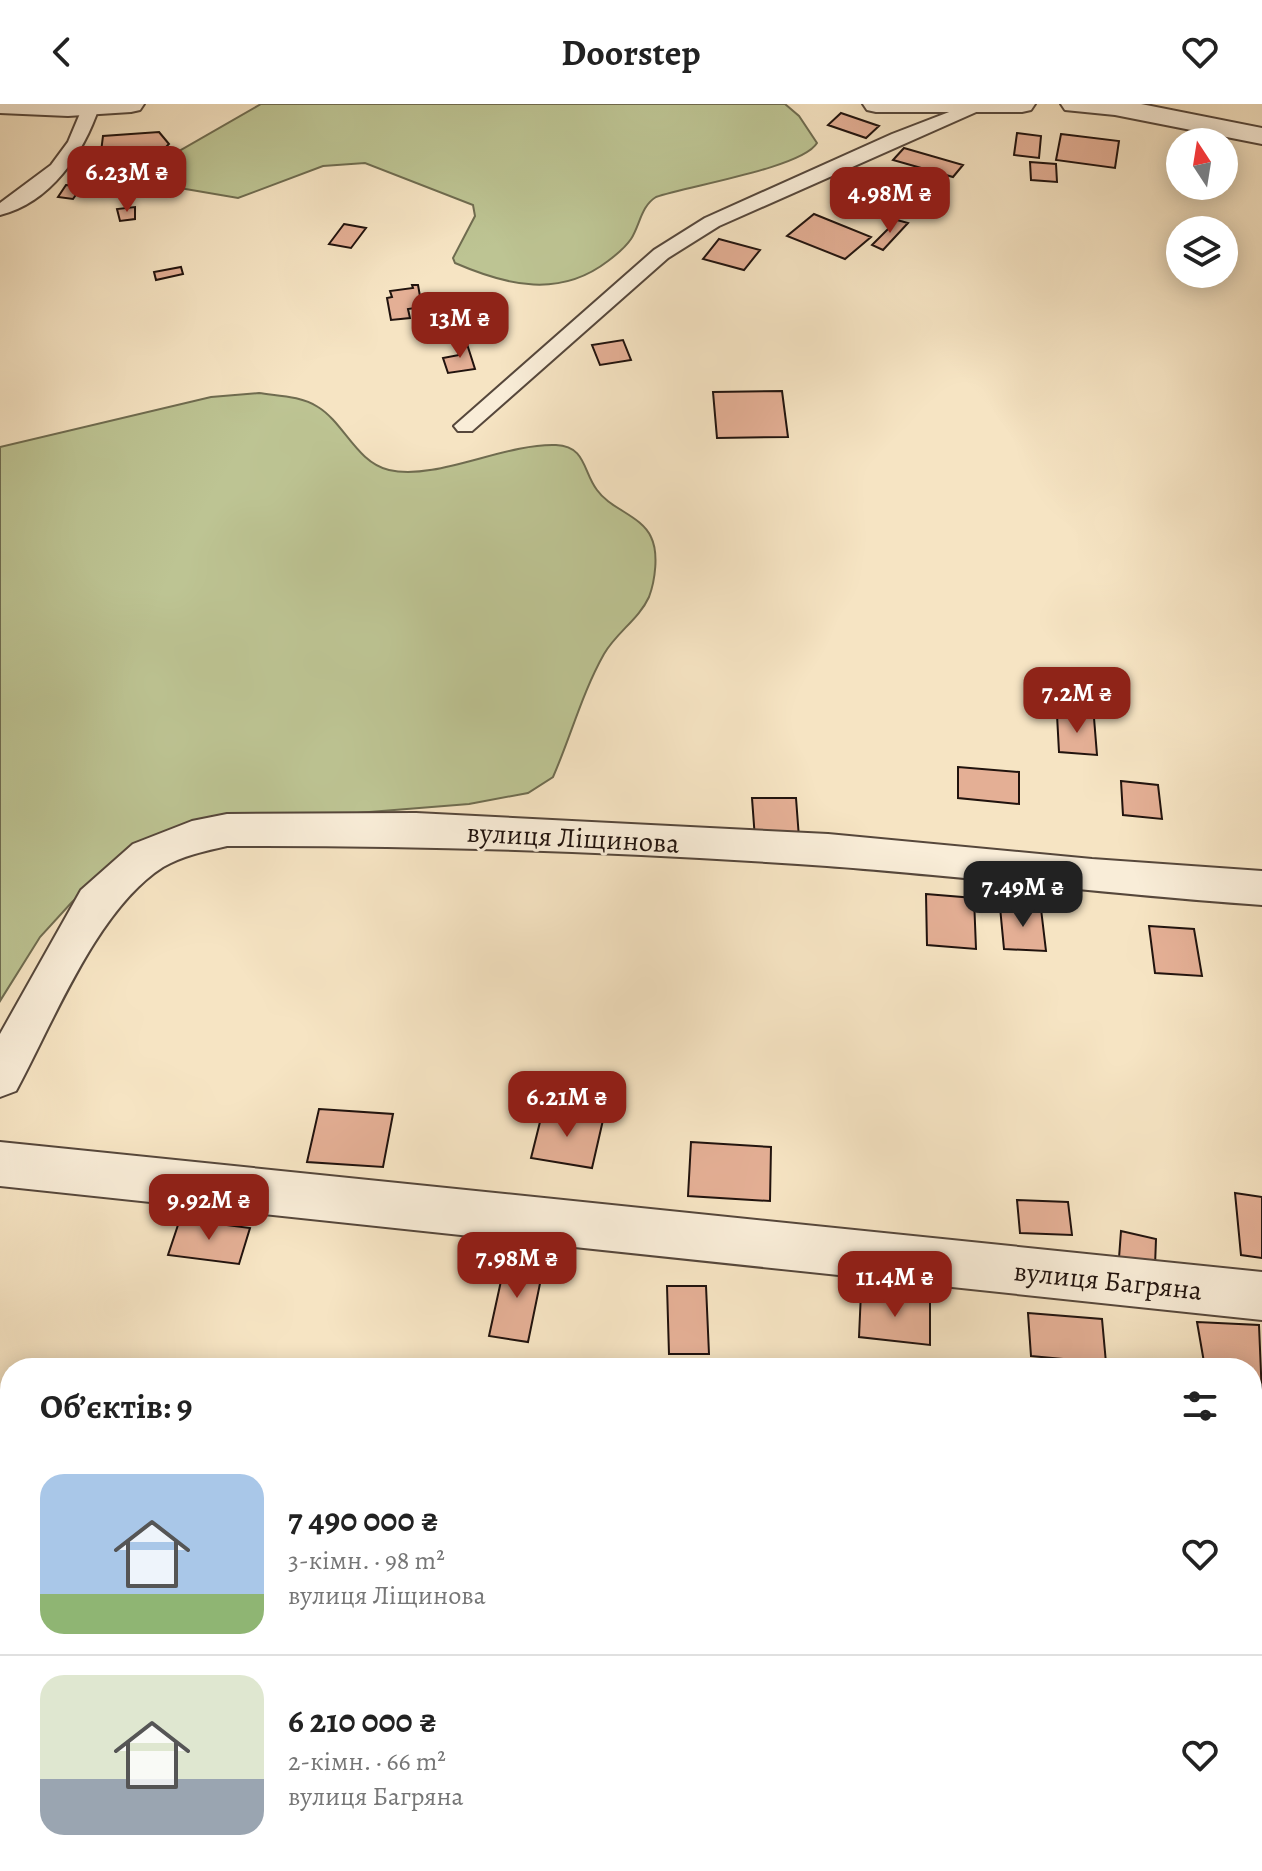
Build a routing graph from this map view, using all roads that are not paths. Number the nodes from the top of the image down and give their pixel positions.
1 (131, 104) edge
2 (876, 104) edge
3 (1022, 104) edge
4 (1074, 104) edge
5 (0, 105) edge
6 (983, 105) edge
7 (90, 107) junction
8 (1262, 136) edge
9 (0, 210) edge
10 (465, 426) dead end
11 (1262, 888) edge
12 (2, 1074) edge
13 (0, 1164) edge
14 (1262, 1296) edge

1 - 7 street
2 - 6 street
3 - 6 street
4 - 8 street
5 - 7 street
6 - 10 lane
7 - 9 lane
11 - 12 street, вулиця Ліщинова
13 - 14 street, вулиця Багряна

